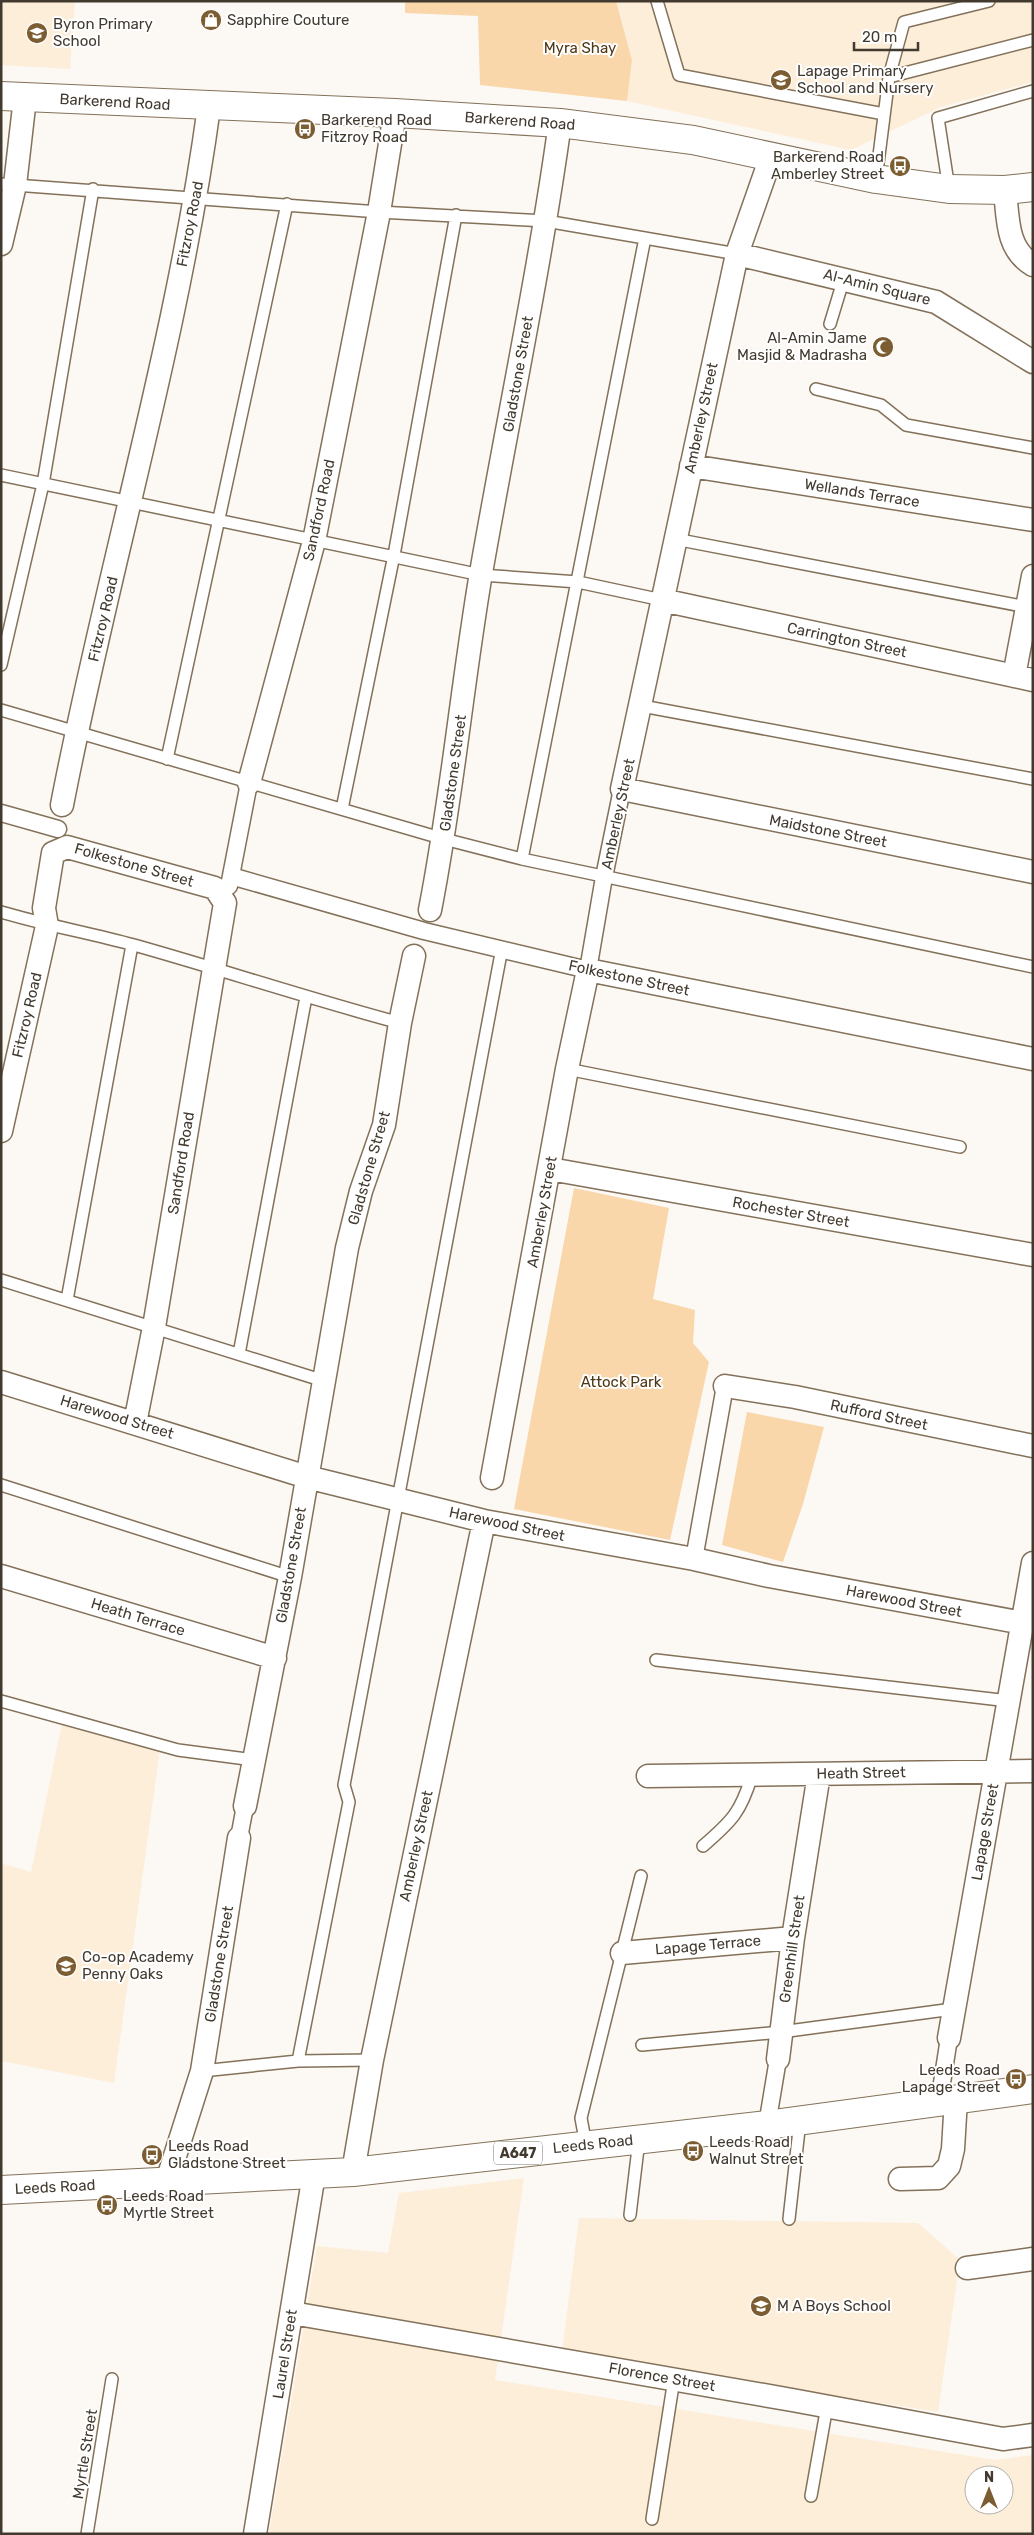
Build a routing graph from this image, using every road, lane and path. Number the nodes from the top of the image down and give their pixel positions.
1 (658, 1) edge
2 (989, 1) edge
3 (1033, 40) edge
4 (889, 77) junction
5 (1033, 92) edge
6 (13, 97) edge
7 (209, 106) junction
8 (395, 113) junction
9 (884, 114) junction
10 (560, 123) junction
11 (771, 157) junction
12 (876, 179) junction
13 (8, 184) edge
14 (1033, 187) edge
15 (93, 189) junction
16 (950, 189) junction
17 (1005, 190) junction
18 (196, 198) junction
19 (287, 204) junction
20 (379, 212) junction
21 (456, 215) junction
22 (546, 221) junction
23 (645, 238) junction
24 (1, 244) edge
25 (737, 254) junction
26 (1033, 265) edge
27 (844, 278) junction
28 (830, 324) dead end
29 (1033, 362) edge
30 (816, 389) dead end
31 (1033, 448) edge
32 (691, 466) junction
33 (1, 475) edge
34 (43, 484) junction
35 (130, 502) junction
36 (220, 520) junction
37 (1033, 520) edge
38 (675, 539) junction
39 (314, 541) junction
40 (394, 555) junction
41 (481, 575) junction
42 (1033, 576) edge
43 (578, 582) junction
44 (662, 600) junction
45 (1027, 607) junction
46 (1, 665) edge
47 (1023, 678) edge
48 (642, 706) junction
49 (1, 710) edge
50 (76, 732) junction
51 (167, 759) junction
52 (1033, 779) edge
53 (250, 783) junction
54 (622, 789) junction
55 (62, 805) joint
56 (342, 809) junction
57 (1, 813) edge
58 (58, 830) junction
59 (444, 839) junction
60 (53, 853) junction
61 (522, 859) junction
62 (1033, 872) edge
63 (604, 877) junction
64 (224, 889) junction
65 (1, 912) edge
66 (427, 920) junction
67 (47, 926) junction
68 (132, 945) junction
69 (502, 948) junction
70 (414, 956) joint
71 (1033, 967) edge
72 (212, 969) junction
73 (588, 970) junction
74 (306, 998) junction
75 (400, 1023) junction
76 (1033, 1059) edge
77 (567, 1069) junction
78 (1, 1131) edge
79 (960, 1147) dead end
80 (550, 1169) junction
81 (1033, 1255) edge
82 (1, 1280) edge
83 (67, 1300) junction
84 (154, 1327) junction
85 (239, 1354) junction
86 (1, 1382) edge
87 (324, 1382) junction
88 (725, 1386) joint
89 (135, 1423) junction
90 (1033, 1446) edge
91 (307, 1477) junction
92 (492, 1478) dead end
93 (1, 1484) edge
94 (397, 1499) junction
95 (484, 1521) junction
96 (694, 1559) junction
97 (1033, 1563) edge
98 (1, 1576) edge
99 (290, 1577) junction
100 (1023, 1623) junction
101 (275, 1658) junction
102 (656, 1660) dead end
103 (1, 1701) edge
104 (1009, 1701) junction
105 (254, 1760) junction
106 (1033, 1771) edge
107 (996, 1772) junction
108 (819, 1774) junction
109 (752, 1775) junction
110 (648, 1776) dead end
111 (245, 1806) joint
112 (239, 1838) joint
113 (703, 1846) dead end
114 (641, 1876) dead end
115 (793, 1938) junction
116 (622, 1953) junction
117 (953, 2008) junction
118 (781, 2032) junction
119 (949, 2038) joint
120 (642, 2045) dead end
121 (778, 2059) joint
122 (372, 2060) junction
123 (298, 2061) junction
124 (202, 2071) junction
125 (1033, 2088) edge
126 (947, 2100) junction
127 (800, 2120) junction
128 (767, 2125) junction
129 (639, 2139) junction
130 (586, 2145) junction
131 (353, 2172) junction
132 (314, 2174) junction
133 (900, 2179) dead end
134 (167, 2181) junction
135 (2, 2195) edge
136 (630, 2215) dead end
137 (789, 2219) dead end
138 (1033, 2260) edge
139 (966, 2268) dead end
140 (292, 2313) junction
141 (674, 2379) junction
142 (112, 2380) dead end
143 (827, 2406) junction
144 (1033, 2436) edge
145 (811, 2496) dead end
146 (652, 2519) dead end
147 (87, 2534) edge
148 (255, 2534) edge

1 - 9 lane
2 - 4 lane
3 - 4 lane
4 - 9 lane
5 - 16 lane
6 - 7 main road, Barkerend Road
6 - 13 street
7 - 8 main road, Barkerend Road
7 - 18 street, Fitzroy Road
8 - 10 main road, Barkerend Road
8 - 20 street, Sandford Road
9 - 12 lane
10 - 11 main road, Barkerend Road
10 - 22 street, Gladstone Street
11 - 12 main road, Barkerend Road
11 - 25 street, Amberley Street
12 - 16 main road, Barkerend Road
13 - 15 lane
13 - 24 street
14 - 17 main road, Barkerend Road
15 - 18 lane
15 - 34 lane
16 - 17 main road, Barkerend Road
17 - 26 street
18 - 19 lane
18 - 35 street, Fitzroy Road
19 - 20 lane
19 - 36 lane
20 - 21 lane
20 - 39 street, Sandford Road
21 - 22 lane
21 - 40 lane
22 - 23 lane
22 - 41 street, Gladstone Street
23 - 25 lane
23 - 43 lane
25 - 27 street, Al-Amin Square
25 - 32 street, Amberley Street
27 - 28 lane
27 - 29 street, Al-Amin Square
30 - 31 lane
32 - 37 street, Wellands Terrace
32 - 38 street, Amberley Street
33 - 34 lane
34 - 35 lane
34 - 46 lane
35 - 36 lane
35 - 50 street, Fitzroy Road
36 - 39 lane
36 - 51 lane
38 - 44 street, Amberley Street
38 - 45 lane
39 - 40 lane
39 - 53 street, Sandford Road
40 - 41 lane
40 - 56 lane
41 - 43 lane
41 - 59 street, Gladstone Street
42 - 45 street
43 - 44 lane
43 - 61 lane
44 - 47 street, Carrington Street
44 - 48 street, Amberley Street
45 - 47 street
48 - 52 lane
48 - 54 street, Amberley Street
49 - 50 lane
50 - 51 lane
50 - 55 street, Fitzroy Road
51 - 53 lane
53 - 56 lane
53 - 64 street, Sandford Road
54 - 62 street, Maidstone Street
54 - 63 street, Amberley Street
55 - 58 street, Fitzroy Road
56 - 59 lane
57 - 58 street, Folkestone Street
58 - 60 street, Fitzroy Road
59 - 61 lane
59 - 66 street, Gladstone Street
60 - 64 street, Folkestone Street
60 - 67 street, Fitzroy Road
61 - 63 lane
63 - 71 lane
63 - 73 street, Amberley Street
64 - 66 street, Folkestone Street
64 - 72 street, Sandford Road
65 - 67 lane
66 - 69 street, Folkestone Street
66 - 70 street, Gladstone Street
67 - 68 lane
67 - 78 street, Fitzroy Road
68 - 72 lane
68 - 83 lane
69 - 73 street, Folkestone Street
69 - 94 lane
70 - 75 street, Gladstone Street
72 - 74 lane
72 - 84 street, Sandford Road
73 - 76 street, Folkestone Street
73 - 77 street, Amberley Street
74 - 75 lane
74 - 85 lane
75 - 87 street, Gladstone Street
77 - 79 lane
77 - 80 street, Amberley Street
80 - 81 street, Rochester Street
80 - 92 street, Amberley Street
82 - 83 lane
83 - 84 lane
84 - 85 lane
84 - 89 street, Sandford Road
85 - 87 lane
86 - 89 street, Harewood Street
87 - 91 street, Gladstone Street
88 - 90 street, Rufford Street
88 - 96 street
89 - 91 street, Harewood Street
91 - 94 street, Harewood Street
91 - 99 street, Gladstone Street
93 - 99 lane
94 - 95 street, Harewood Street
94 - 123 lane
95 - 96 street, Harewood Street
95 - 122 street, Amberley Street
96 - 100 street, Harewood Street
97 - 100 street, Lapage Street
98 - 101 street, Heath Terrace
99 - 101 street, Gladstone Street
100 - 104 street, Lapage Street
101 - 105 street, Gladstone Street
102 - 104 lane
103 - 105 lane
104 - 107 street, Lapage Street
105 - 111 street, Gladstone Street
106 - 107 street, Heath Street
107 - 108 street, Heath Street
107 - 117 street, Lapage Street
108 - 109 street, Heath Street
108 - 115 street, Greenhill Street
109 - 110 street, Heath Street
109 - 113 lane
111 - 112 street, Gladstone Street
112 - 124 street, Gladstone Street
114 - 116 lane
115 - 116 street, Lapage Terrace
115 - 118 street, Greenhill Street
116 - 130 lane
117 - 118 lane
117 - 119 street, Lapage Street
118 - 120 lane
118 - 121 street, Greenhill Street
119 - 126 street, Lapage Street
121 - 128 street, Greenhill Street
122 - 123 lane
122 - 131 street, Amberley Street
123 - 124 lane
124 - 134 street, Gladstone Street
125 - 126 main road, Leeds Road / A647
126 - 127 main road, Leeds Road / A647
126 - 133 street
127 - 128 main road, Leeds Road / A647
127 - 137 lane
128 - 129 main road, Leeds Road / A647
129 - 130 main road, Leeds Road / A647
129 - 136 lane
130 - 131 main road, Leeds Road / A647
131 - 132 main road, Leeds Road / A647
132 - 134 main road, Leeds Road / A647
132 - 140 street, Laurel Street
134 - 135 main road, Leeds Road / A647
138 - 139 street
140 - 141 street, Florence Street
140 - 148 street, Laurel Street
141 - 143 street, Florence Street
141 - 146 lane
142 - 147 lane, Myrtle Street
143 - 144 street, Florence Street
143 - 145 lane

